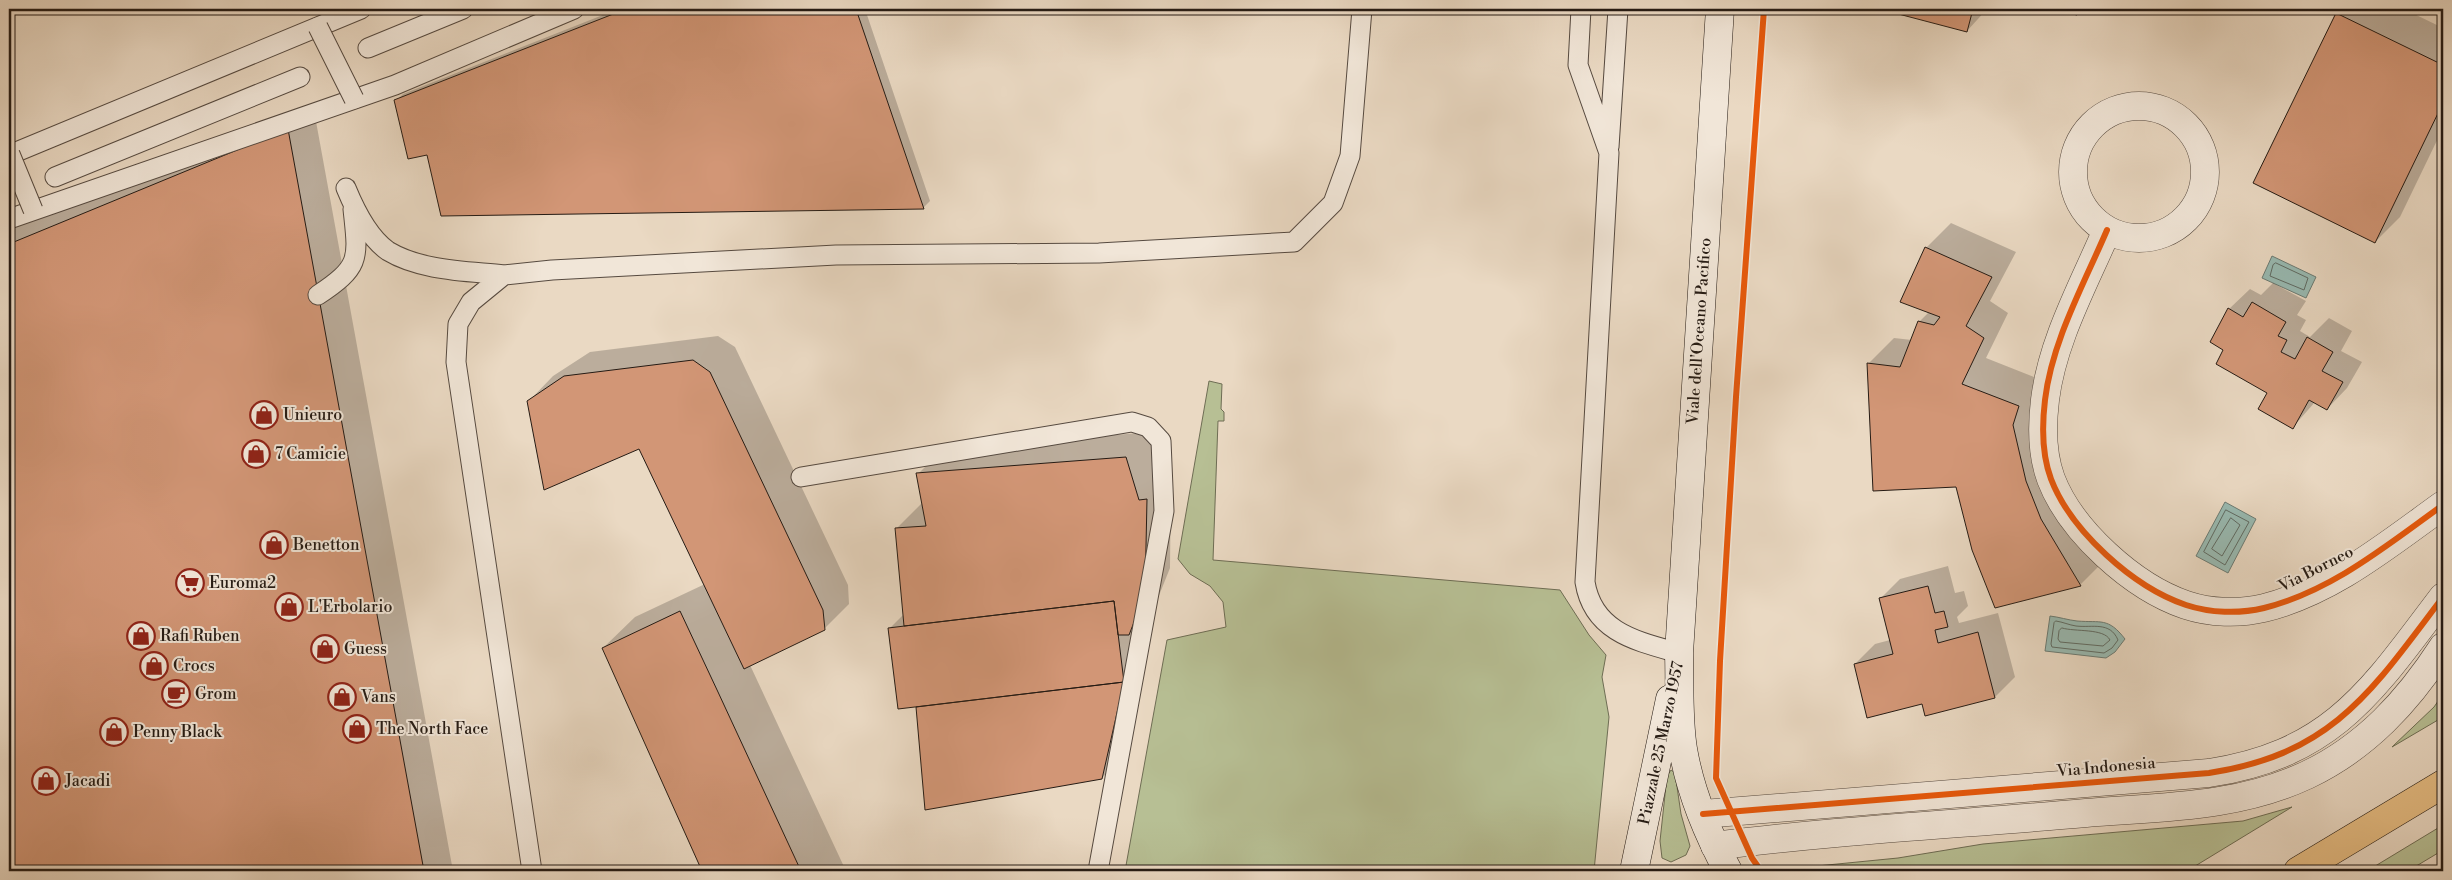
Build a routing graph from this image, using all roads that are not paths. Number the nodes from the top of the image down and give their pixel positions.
1 (361, 9) edge
2 (463, 9) edge
3 (574, 9) edge
4 (1362, 9) edge
5 (1582, 9) edge
6 (1618, 9) edge
7 (1720, 9) edge
8 (318, 27) junction
9 (368, 48) dead end
10 (300, 77) dead end
11 (354, 99) junction
12 (1609, 153) junction
13 (9, 155) edge
14 (55, 177) dead end
15 (33, 210) junction
16 (9, 220) edge
17 (2107, 230) junction
18 (504, 275) junction
19 (318, 295) dead end
20 (801, 476) dead end
21 (2443, 506) edge
22 (2443, 597) edge
23 (2443, 647) edge
24 (1679, 654) junction
25 (2443, 784) edge
26 (1954, 792) junction
27 (1703, 814) junction
28 (1957, 822) junction
29 (1715, 846) junction
30 (532, 871) edge
31 (1098, 871) edge
32 (1634, 871) edge
33 (1728, 871) edge
34 (2298, 871) edge

1 - 8 lane
2 - 9 lane
3 - 11 lane
4 - 18 lane
5 - 12 lane
6 - 12 lane
7 - 24 street, Viale dell'Oceano Pacifico
8 - 11 lane, bridge
8 - 13 lane
10 - 14 lane
11 - 15 lane
12 - 24 lane
13 - 15 lane, bridge
15 - 16 lane
17 - 17 street
17 - 21 street, Via Borneo
18 - 19 lane
18 - 30 lane
20 - 31 lane
22 - 26 street, Via Indonesia
23 - 28 street
24 - 27 street, Piazzale 25 Marzo 1957
24 - 32 street, Piazzale 25 Marzo 1957
25 - 34 main road
26 - 27 street, Via Indonesia
26 - 28 street
27 - 29 street, Piazzale 25 Marzo 1957
28 - 29 street
29 - 33 street, Piazzale 25 Marzo 1957

